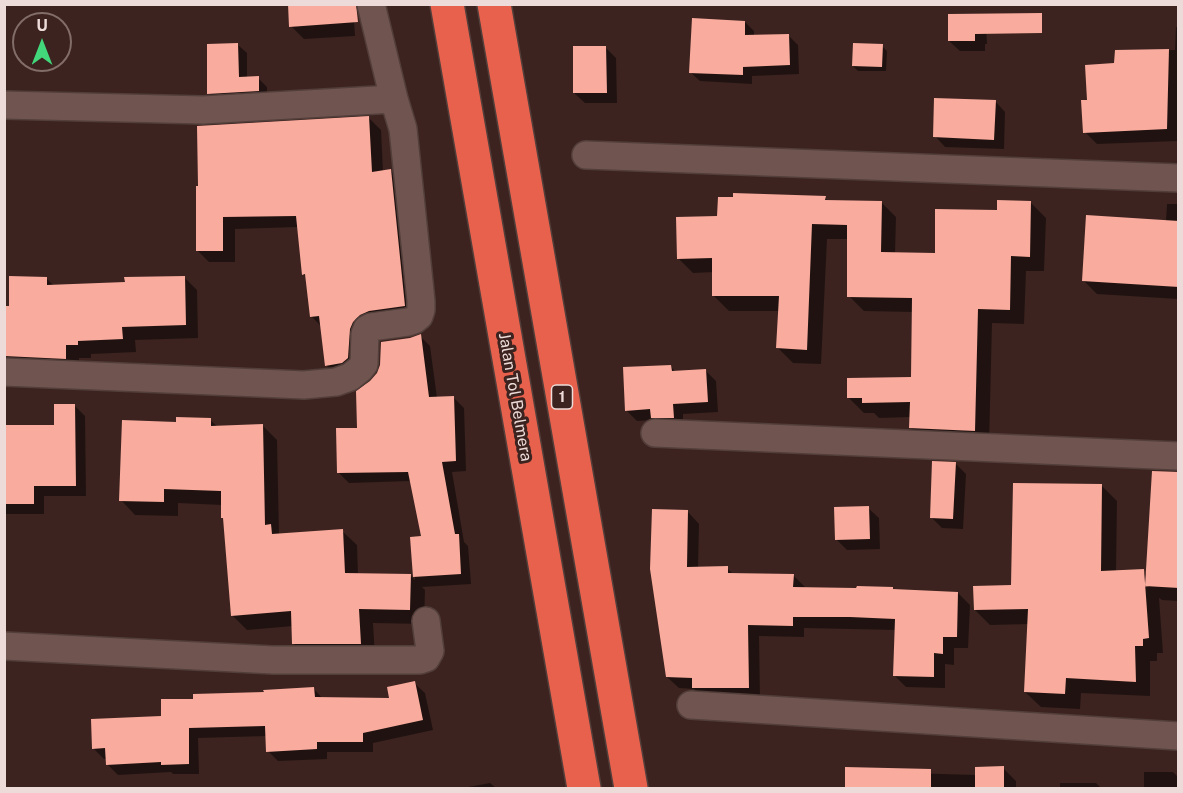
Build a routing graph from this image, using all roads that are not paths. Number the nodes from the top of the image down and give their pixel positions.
1 (371, 4) edge
2 (447, 4) edge
3 (494, 4) edge
4 (394, 99) junction
5 (4, 105) edge
6 (586, 155) dead end
7 (1179, 178) edge
8 (4, 372) edge
9 (655, 433) dead end
10 (1179, 456) edge
11 (426, 621) dead end
12 (4, 646) edge
13 (691, 705) dead end
14 (1179, 736) edge
15 (584, 789) edge
16 (631, 789) edge

1 - 4 street
2 - 15 highway, Jalan Tol Belmera
3 - 16 highway, 1
4 - 5 street
4 - 8 street
6 - 7 street
9 - 10 street
11 - 12 street
13 - 14 street

